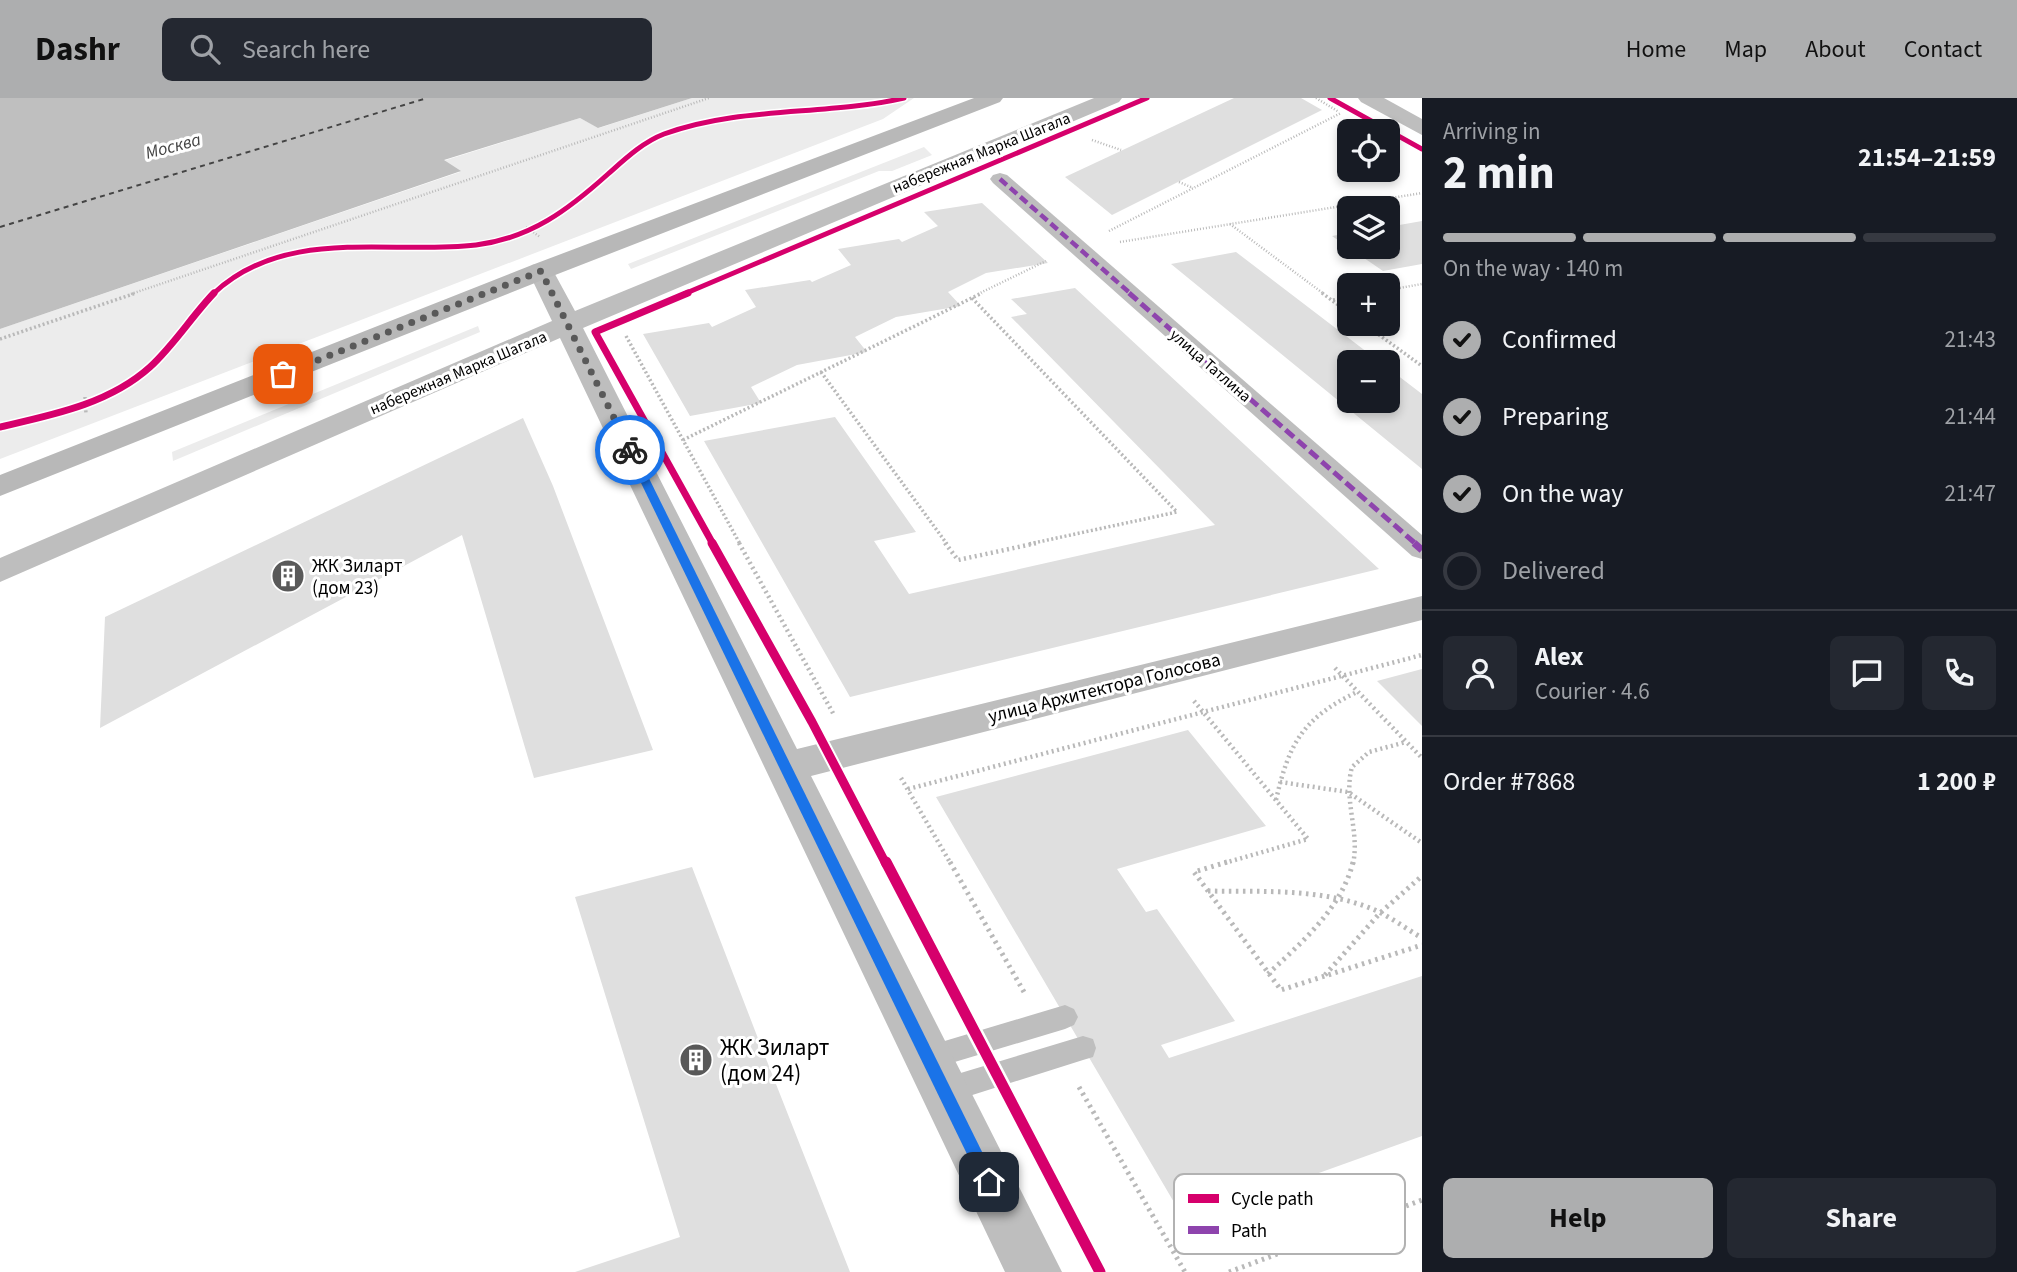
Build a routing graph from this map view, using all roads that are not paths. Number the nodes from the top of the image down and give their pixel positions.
1 (993, 98) edge
2 (1112, 98) edge
3 (1361, 104) edge
4 (1422, 128) edge
5 (1000, 179) dead end
6 (541, 245) junction
7 (568, 325) junction
8 (0, 486) edge
9 (1422, 550) edge
10 (0, 571) edge
11 (1422, 608) edge
12 (786, 767) junction
13 (1065, 1017) dead end
14 (1083, 1048) dead end
15 (936, 1074) junction
16 (1034, 1272) edge

1 - 6 main road
2 - 7 street, набережная Марка Шагала
3 - 4 street
5 - 9 street, улица Татлина
6 - 7 street
6 - 8 main road
7 - 10 street, набережная Марка Шагала
7 - 12 street
11 - 12 street, улица Архитектора Голосова
12 - 15 street
13 - 15 lane
14 - 15 lane
15 - 16 street

